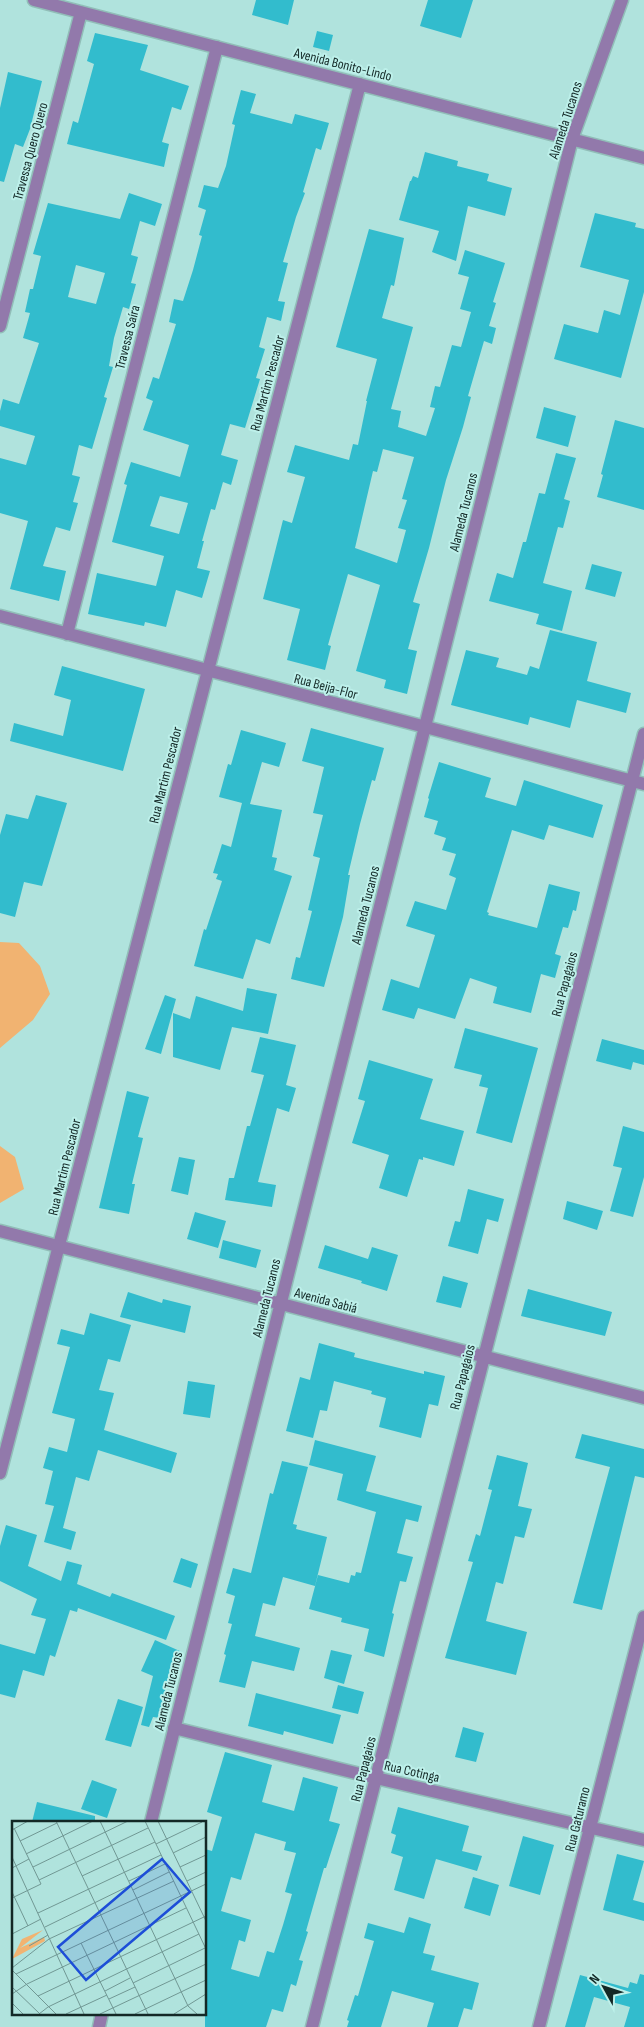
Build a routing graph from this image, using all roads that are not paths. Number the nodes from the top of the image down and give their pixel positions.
1 (34, 0) edge
2 (622, 0) edge
3 (81, 12) junction
4 (217, 47) junction
5 (360, 84) junction
6 (572, 139) junction
7 (644, 158) edge
8 (0, 326) edge
9 (0, 616) edge
10 (67, 634) junction
11 (208, 671) junction
12 (425, 728) junction
13 (644, 734) edge
14 (638, 782) edge
15 (0, 1231) edge
16 (59, 1247) junction
17 (280, 1304) junction
18 (483, 1357) junction
19 (644, 1398) edge
20 (0, 1473) edge
21 (644, 1618) edge
22 (174, 1728) junction
23 (376, 1778) junction
24 (150, 1821) edge
25 (591, 1828) junction
26 (644, 1840) edge
27 (102, 2014) edge
28 (99, 2027) edge
29 (312, 2027) edge
30 (539, 2027) edge

1 - 3 street, Avenida Bonito-Lindo
2 - 6 street, Alameda Tucanos
3 - 4 street, Avenida Bonito-Lindo
3 - 8 street, Travessa Quero Quero
4 - 5 street, Avenida Bonito-Lindo
4 - 10 street, Travessa Saíra
5 - 6 street, Avenida Bonito-Lindo
5 - 11 street, Rua Martim Pescador
6 - 7 street, Avenida Bonito-Lindo
6 - 12 street, Alameda Tucanos
9 - 10 street, Rua Beija-Flor
10 - 11 street, Rua Beija-Flor
11 - 12 street, Rua Beija-Flor
11 - 16 street, Rua Martim Pescador
12 - 14 street, Rua Beija-Flor
12 - 17 street, Alameda Tucanos
13 - 14 street, Rua Papagaios
14 - 18 street, Rua Papagaios
15 - 16 street, Avenida Sabiá
16 - 17 street, Avenida Sabiá
16 - 20 street, Rua Martim Pescador
17 - 18 street, Avenida Sabiá
17 - 22 street, Alameda Tucanos
18 - 19 street, Avenida Sabiá
18 - 23 street, Rua Papagaios
21 - 25 street, Rua Gaturamo
22 - 23 street, Rua Cotinga
22 - 24 street, Alameda Tucanos
23 - 25 street, Rua Cotinga
23 - 29 street, Rua Papagaios
25 - 26 street, Rua Cotinga
25 - 30 street, Rua Gaturamo
27 - 28 street

